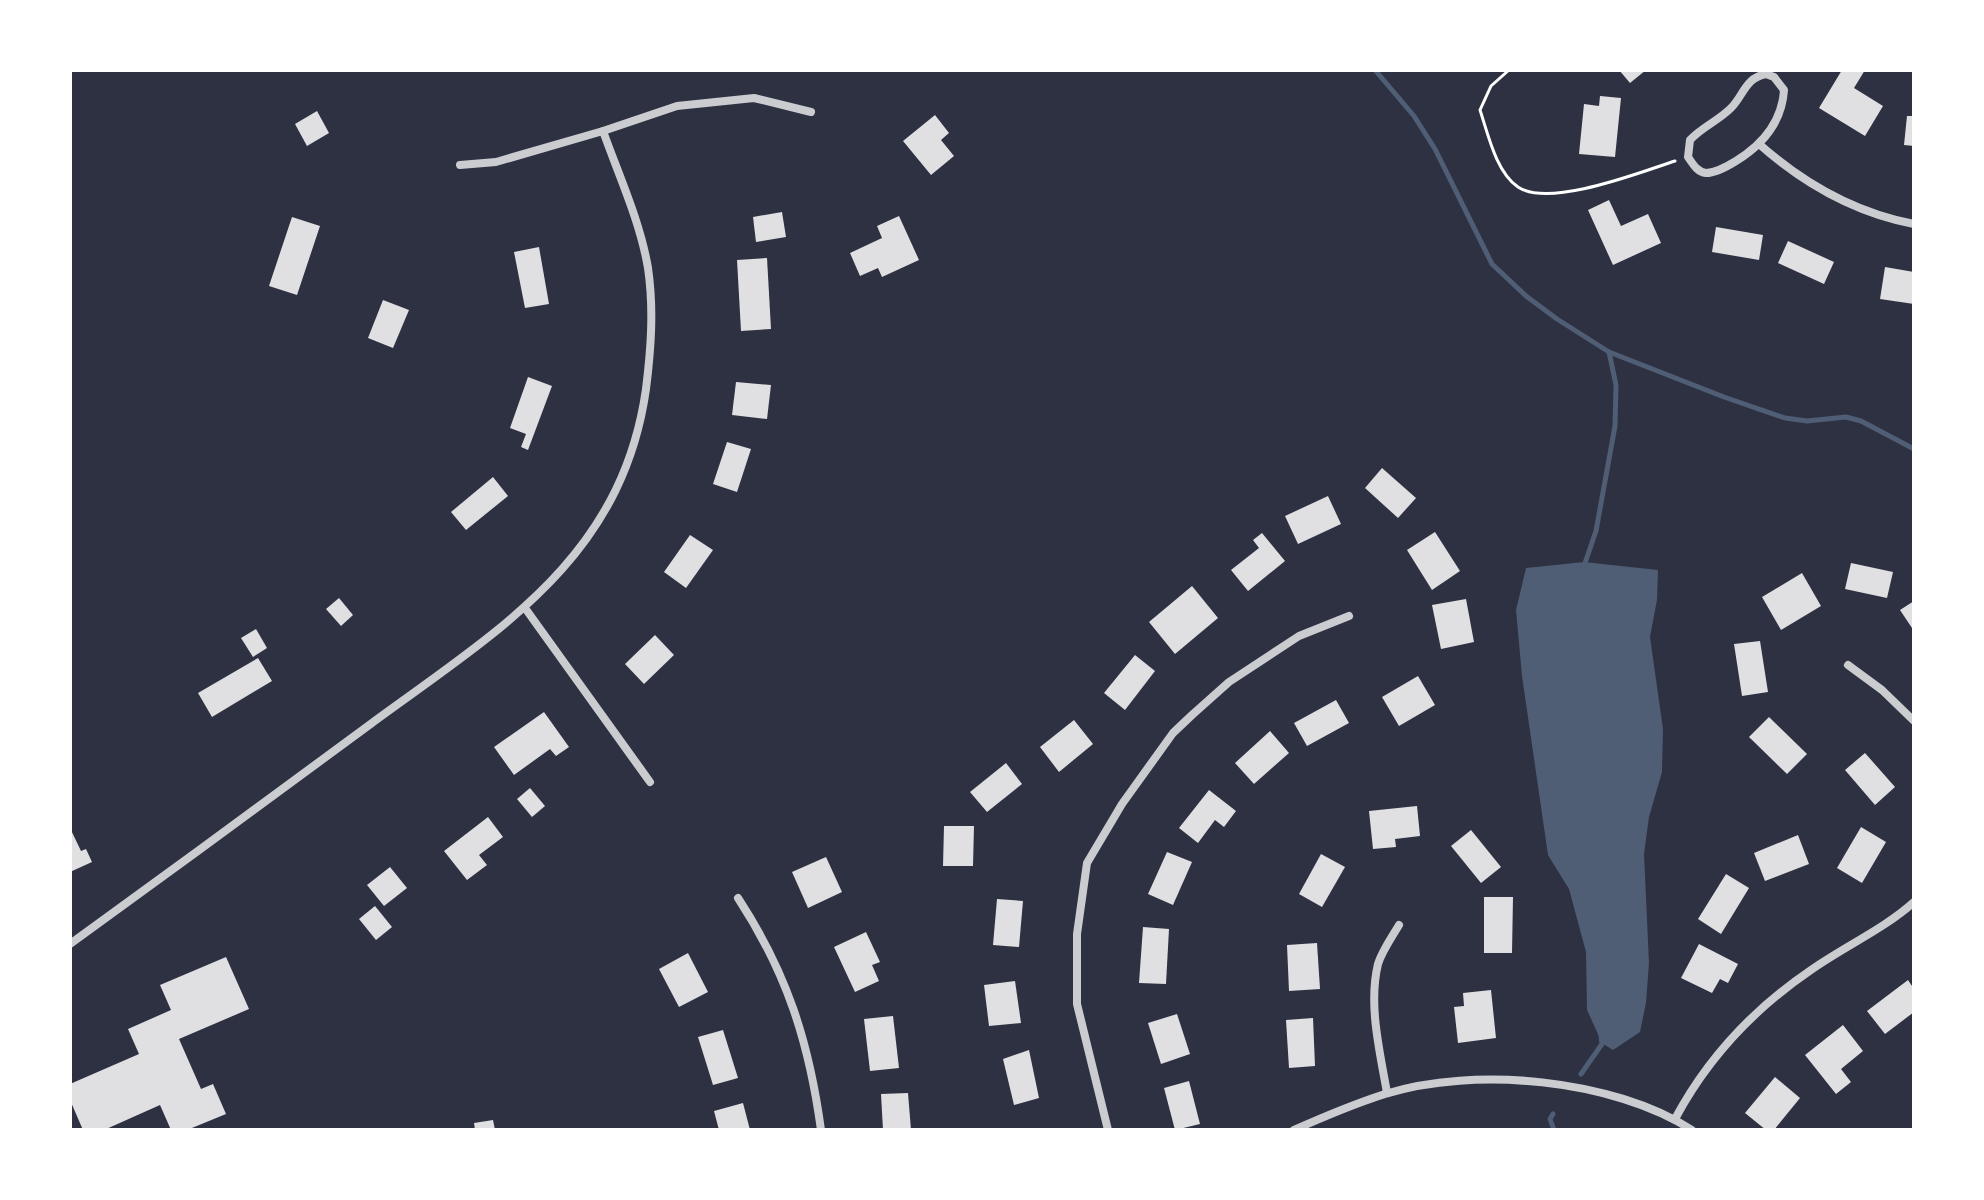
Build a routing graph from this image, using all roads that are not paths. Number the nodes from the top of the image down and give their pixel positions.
1 (811, 112) dead end
2 (603, 131) junction
3 (1759, 144) junction
4 (460, 165) dead end
5 (1914, 224) edge
6 (525, 608) junction
7 (1349, 616) dead end
8 (1848, 665) dead end
9 (1914, 721) edge
10 (650, 782) dead end
11 (738, 898) dead end
12 (1914, 902) edge
13 (1399, 925) dead end
14 (70, 944) edge
15 (1387, 1093) junction
16 (1675, 1119) junction
17 (1304, 1128) edge
18 (821, 1130) edge
19 (1108, 1130) edge
20 (1294, 1130) edge
21 (1692, 1130) edge

1 - 2 street
2 - 4 street
2 - 6 street
3 - 3 street
3 - 5 street
6 - 10 street
6 - 14 street
7 - 19 street
8 - 9 street
11 - 18 street
12 - 16 street
13 - 15 street
15 - 16 street
15 - 17 street
16 - 21 street
17 - 20 street

